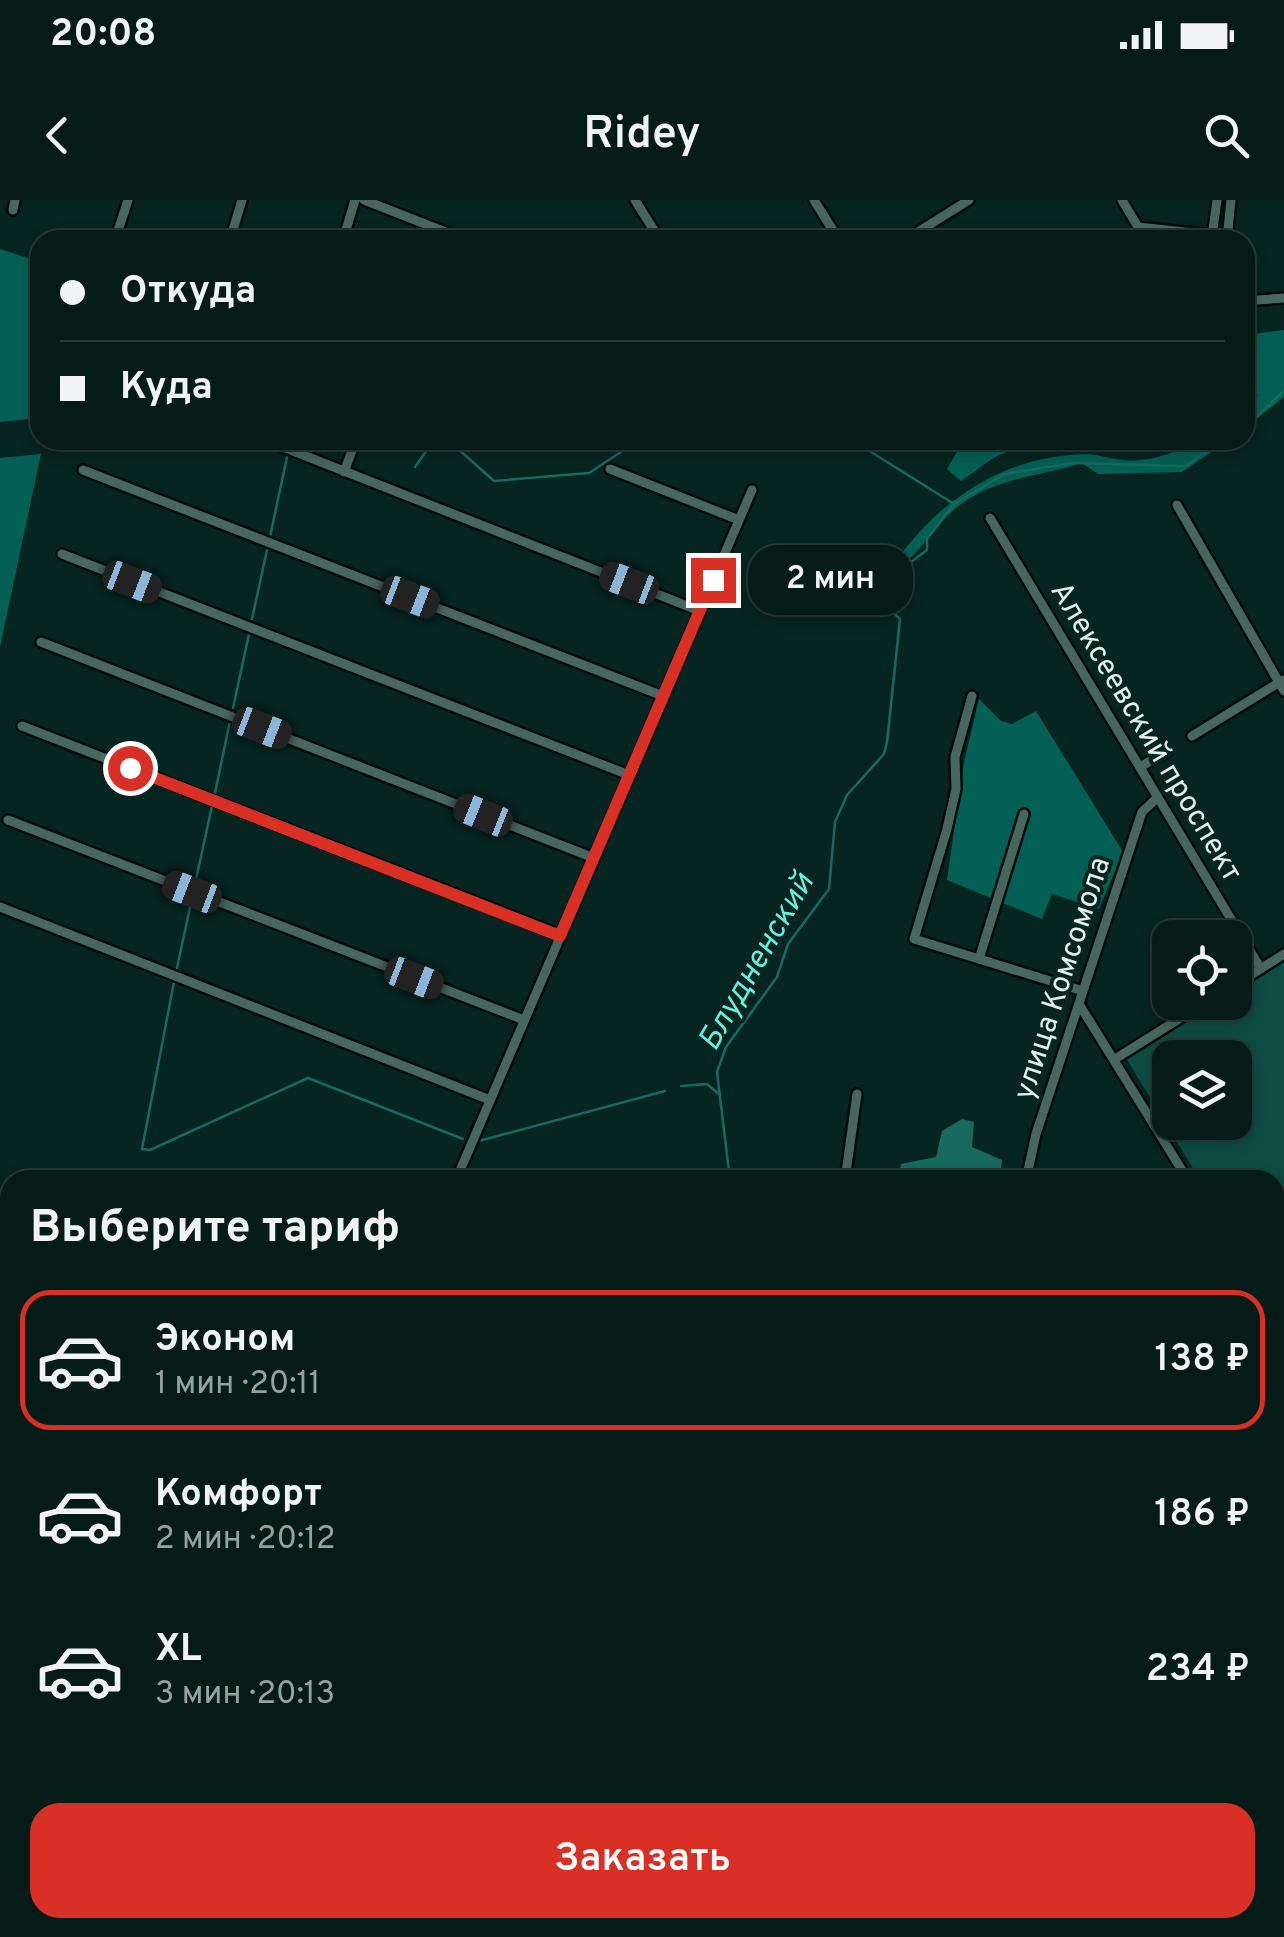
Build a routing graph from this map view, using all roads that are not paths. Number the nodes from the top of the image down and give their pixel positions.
1 (128, 200) edge
2 (242, 200) edge
3 (356, 200) edge
4 (364, 200) edge
5 (636, 200) edge
6 (814, 200) edge
7 (970, 200) edge
8 (1122, 200) edge
9 (1216, 200) edge
10 (1232, 200) edge
11 (118, 230) edge
12 (233, 230) edge
13 (346, 230) edge
14 (438, 230) edge
15 (654, 230) edge
16 (832, 230) edge
17 (921, 230) edge
18 (1160, 230) edge
19 (1213, 230) edge
20 (1228, 230) edge
21 (1284, 298) edge
22 (1255, 300) edge
23 (290, 450) edge
24 (352, 450) edge
25 (83, 470) dead end
26 (610, 470) dead end
27 (344, 472) junction
28 (752, 490) dead end
29 (1177, 505) dead end
30 (990, 518) dead end
31 (739, 520) junction
32 (62, 554) dead end
33 (700, 611) junction
34 (41, 642) dead end
35 (1282, 684) edge
36 (663, 696) junction
37 (972, 696) dead end
38 (22, 726) dead end
39 (1192, 736) dead end
40 (1168, 751) dead end
41 (1140, 768) junction
42 (629, 775) junction
43 (1157, 798) junction
44 (1024, 814) dead end
45 (8, 820) dead end
46 (594, 858) junction
47 (0, 907) edge
48 (560, 936) junction
49 (1284, 954) edge
50 (978, 959) junction
51 (1261, 969) junction
52 (1252, 975) edge
53 (1082, 991) junction
54 (1078, 1004) junction
55 (524, 1020) junction
56 (1177, 1020) edge
57 (1115, 1058) junction
58 (857, 1094) dead end
59 (490, 1100) junction
60 (460, 1170) edge
61 (846, 1170) edge
62 (1028, 1170) edge
63 (1182, 1170) edge

1 - 11 street
2 - 12 street
3 - 13 street
4 - 14 street
5 - 15 street
6 - 16 street
7 - 17 street
8 - 18 street
9 - 19 street
10 - 20 street
21 - 22 street
23 - 27 street
24 - 27 street
25 - 36 street
26 - 31 street
27 - 33 street
28 - 31 street
29 - 35 street
30 - 41 street, Алексеевский проспект
31 - 33 street
32 - 42 street
33 - 36 street
34 - 46 street
35 - 39 street
36 - 42 street
37 - 50 street
38 - 48 street
40 - 41 street
41 - 43 street, Алексеевский проспект
42 - 46 street
43 - 51 street, Алексеевский проспект
43 - 53 street, улица Комсомола
44 - 50 street
45 - 55 street
46 - 48 street
47 - 59 street
48 - 55 street
49 - 51 street
50 - 53 street
51 - 52 street
53 - 54 street, улица Комсомола
54 - 57 street
54 - 62 street, улица Комсомола
55 - 59 street
56 - 57 street
57 - 63 street
58 - 61 street
59 - 60 street

